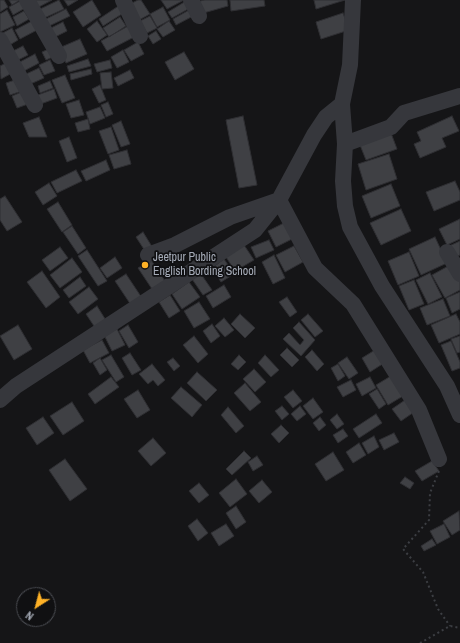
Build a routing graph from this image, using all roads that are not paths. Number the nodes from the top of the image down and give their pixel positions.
1 (27, 0) edge
2 (123, 0) edge
3 (191, 0) edge
4 (353, 0) edge
5 (200, 16) dead end
6 (140, 36) dead end
7 (0, 40) edge
8 (59, 56) dead end
9 (460, 96) edge
10 (342, 104) junction
11 (35, 105) dead end
12 (345, 144) junction
13 (279, 200) junction
14 (447, 252) dead end
15 (148, 255) dead end
16 (460, 274) edge
17 (454, 384) edge
18 (0, 400) edge
19 (460, 415) edge
20 (439, 459) road end

1 - 8 street
2 - 6 street
3 - 5 street
4 - 10 street
7 - 11 street
9 - 12 street
10 - 12 street
10 - 13 street
12 - 17 street
13 - 15 street
13 - 18 street
13 - 20 street
14 - 16 street
17 - 19 street

